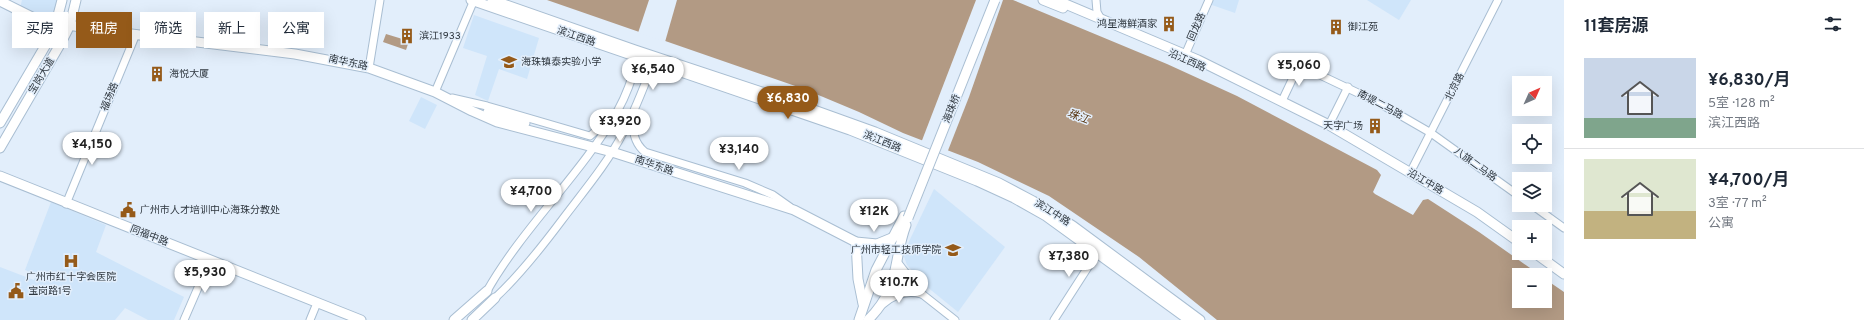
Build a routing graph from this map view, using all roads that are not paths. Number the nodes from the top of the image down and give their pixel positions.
1 (62, 0) edge
2 (76, 0) edge
3 (380, 0) edge
4 (473, 0) edge
5 (492, 0) edge
6 (991, 0) edge
7 (995, 0) edge
8 (1043, 0) edge
9 (1056, 0) edge
10 (1096, 0) edge
11 (1209, 0) edge
12 (1498, 0) edge
13 (0, 1) edge
14 (22, 12) edge
15 (59, 12) edge
16 (1101, 19) junction
17 (70, 26) junction
18 (136, 34) junction
19 (45, 48) edge
20 (1185, 54) junction
21 (648, 55) junction
22 (638, 58) junction
23 (653, 64) junction
24 (369, 68) junction
25 (1348, 87) junction
26 (435, 92) junction
27 (446, 97) junction
28 (1282, 101) junction
29 (620, 106) junction
30 (634, 110) junction
31 (0, 123) edge
32 (525, 123) dead end
33 (1328, 128) junction
34 (1431, 133) junction
35 (590, 136) junction
36 (595, 144) junction
37 (0, 148) edge
38 (612, 152) junction
39 (930, 158) junction
40 (670, 160) junction
41 (641, 162) junction
42 (1410, 173) junction
43 (0, 176) edge
44 (1512, 191) edge
45 (66, 204) junction
46 (794, 210) junction
47 (1542, 212) edge
48 (906, 217) junction
49 (1564, 228) edge
50 (894, 237) junction
51 (1512, 237) edge
52 (856, 242) junction
53 (1099, 250) junction
54 (210, 260) junction
55 (1546, 260) edge
56 (898, 263) junction
57 (1563, 271) edge
58 (487, 290) joint
59 (922, 294) junction
60 (495, 298) joint
61 (864, 301) junction
62 (318, 303) junction
63 (875, 316) edge
64 (184, 320) edge
65 (310, 320) edge
66 (361, 320) edge
67 (454, 320) edge
68 (472, 320) edge
69 (854, 320) edge
70 (860, 320) edge
71 (868, 320) edge
72 (955, 320) edge
73 (1054, 320) edge
74 (1189, 320) edge
75 (1200, 320) edge

1 - 15 main road, 宝岗大道
2 - 17 main road, 宝岗大道
3 - 24 street
4 - 22 main road, 滨江西路
4 - 26 street
5 - 21 main road, 滨江西路
6 - 48 main road, 海珠桥
7 - 48 main road, 海珠桥, bridge
8 - 33 main road, 沿江西路
9 - 16 main road, 沿江西路
10 - 16 street
11 - 20 street, 回龙路
12 - 34 street, 北京路
13 - 14 main road, 南华东路
16 - 20 main road, 沿江西路
17 - 18 main road, 南华东路
17 - 37 main road, 宝岗大道
18 - 24 main road, 南华东路
18 - 45 street, 福场路
19 - 31 main road, 宝岗大道
20 - 28 main road, 沿江西路
21 - 22 street
21 - 23 street
21 - 39 main road, 滨江西路
22 - 23 main road, 滨江西路
22 - 29 street
23 - 30 street
23 - 39 main road, 滨江西路
24 - 26 main road, 南华东路
25 - 28 street, 南堤二马路
25 - 33 street
25 - 34 street, 南堤二马路
26 - 27 main road, 南华东路
27 - 32 main road
27 - 35 street
27 - 36 main road, 南华东路
28 - 33 main road, 沿江西路
29 - 35 street
29 - 36 street
30 - 38 street
30 - 40 street
33 - 42 main road, 沿江中路
34 - 42 street, 北京路
34 - 44 street, 八旗二马路
35 - 36 street
36 - 38 main road, 南华东路
36 - 58 street
38 - 41 main road, 南华东路
38 - 60 street
39 - 53 main road, 滨江中路
40 - 41 street
40 - 46 street
41 - 46 main road, 南华东路
42 - 51 main road, 沿江中路
43 - 45 main road, 同福中路
45 - 54 main road, 同福中路
46 - 52 main road, 南华东路
47 - 49 street
48 - 50 main road
48 - 56 main road
50 - 52 main road, 南华东路
50 - 61 main road
52 - 61 main road
53 - 73 street
53 - 74 main road, 滨江中路
53 - 75 main road, 滨江中路
54 - 62 main road, 同福中路
54 - 64 street
55 - 57 main road
56 - 59 street
56 - 63 main road
58 - 67 main road
59 - 63 street
59 - 72 street
60 - 68 main road
61 - 69 main road
61 - 70 main road
62 - 65 street
62 - 66 main road, 同福中路
63 - 71 main road

